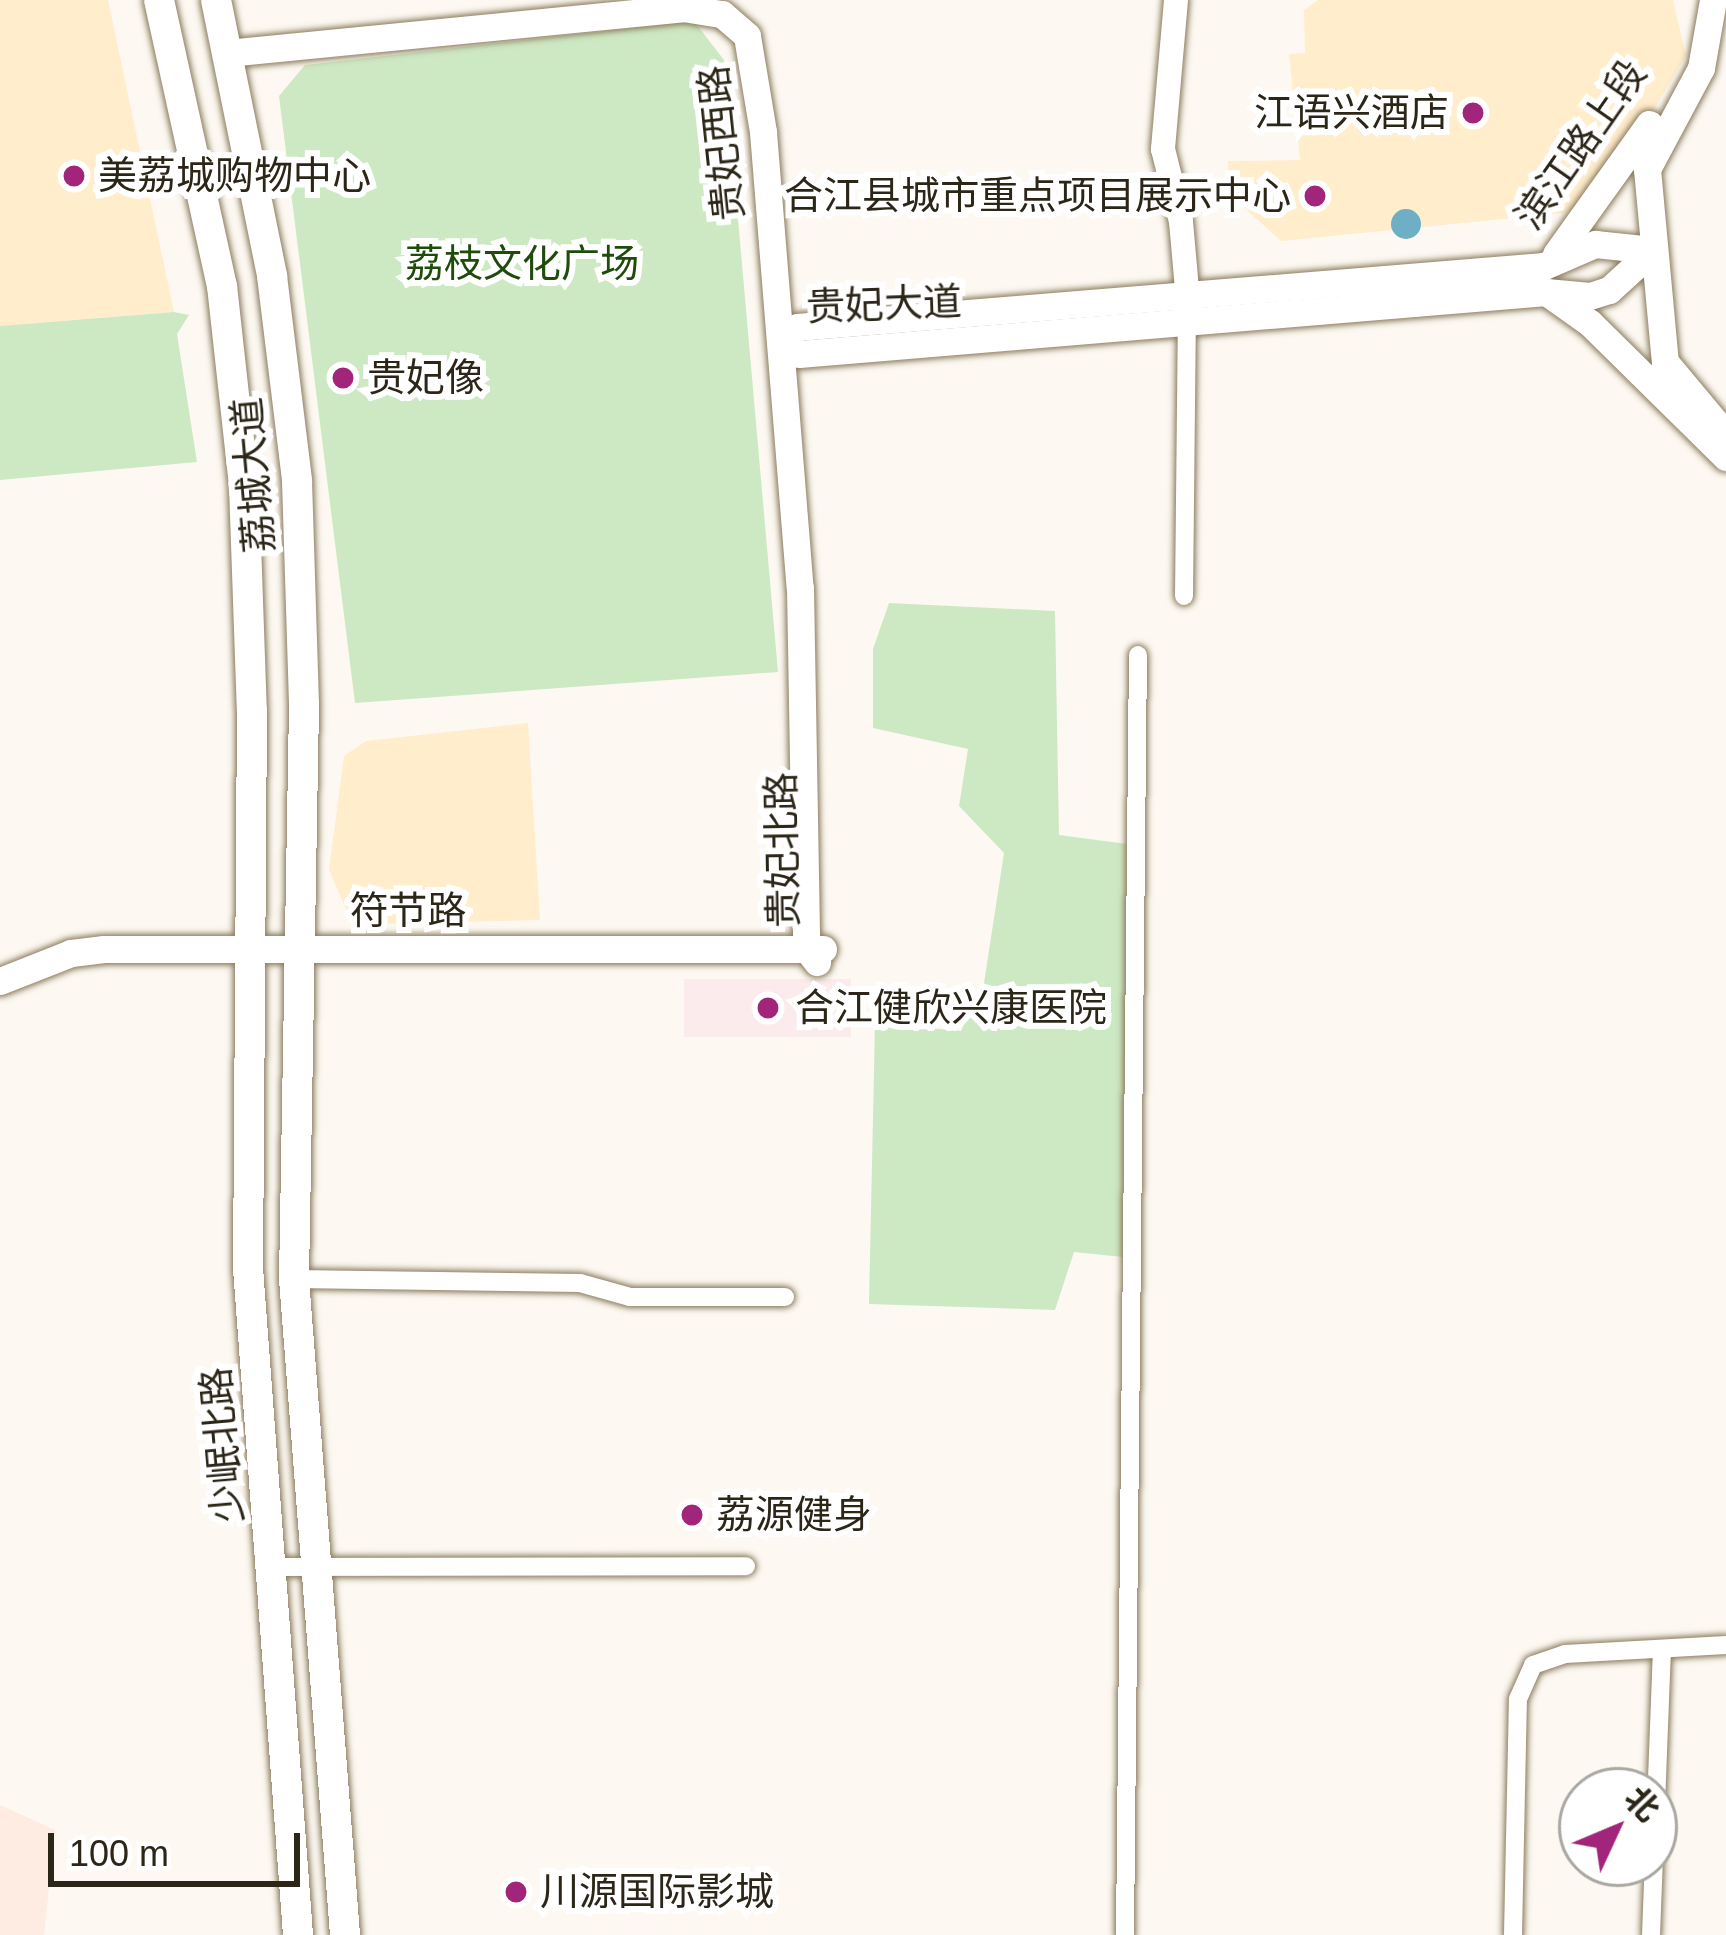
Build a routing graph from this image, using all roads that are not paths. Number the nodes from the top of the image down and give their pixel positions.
1 (159, 0) edge
2 (216, 0) edge
3 (574, 0) edge
4 (731, 0) edge
5 (1176, 0) edge
6 (1695, 0) edge
7 (1712, 0) edge
8 (225, 45) junction
9 (1653, 250) junction
10 (1545, 279) junction
11 (1188, 313) junction
12 (792, 340) junction
13 (1726, 435) edge
14 (293, 437) junction
15 (241, 442) junction
16 (1726, 457) edge
17 (297, 481) junction
18 (244, 486) junction
19 (1184, 596) dead end
20 (1138, 655) dead end
21 (247, 868) junction
22 (300, 872) junction
23 (815, 953) joint
24 (245, 957) junction
25 (296, 958) junction
26 (0, 981) edge
27 (0, 1000) edge
28 (294, 1279) junction
29 (785, 1297) dead end
30 (746, 1566) dead end
31 (311, 1567) junction
32 (272, 1568) junction
33 (1726, 1645) edge
34 (1662, 1650) junction
35 (298, 1935) edge
36 (345, 1935) edge
37 (1124, 1935) edge
38 (1514, 1935) edge
39 (1652, 1935) edge

1 - 15 main road, 荔城大道
2 - 8 main road, 荔城大道
3 - 8 main road
4 - 12 main road, 贵妃西路
5 - 11 street
6 - 10 main road, 滨江路上段
7 - 9 main road, 滨江路上段
8 - 12 main road, 贵妃西路
8 - 14 main road, 荔城大道
9 - 10 main road
9 - 10 main road
9 - 13 main road, 滨江路上段
10 - 11 main road, 贵妃大道
10 - 16 main road, 滨江路上段
11 - 12 main road, 贵妃大道
11 - 19 street
12 - 23 main road, 贵妃北路
14 - 15 main road
14 - 17 main road, 荔城大道
15 - 18 main road, 荔城大道
17 - 18 main road
17 - 22 main road, 荔城大道
18 - 21 main road, 荔城大道
20 - 37 street
21 - 22 main road
21 - 24 main road, 荔城大道
22 - 25 main road, 荔城大道
23 - 25 main road, 符节路
24 - 25 main road, 符节路
24 - 26 main road, 符节路
24 - 27 main road, 符节路
24 - 32 main road, 少岷北路
25 - 28 main road, 少岷北路
28 - 29 street
28 - 31 main road, 少岷北路
30 - 31 street
31 - 32 street
31 - 36 main road, 少岷北路
32 - 35 main road, 少岷北路
33 - 34 street
34 - 38 street
34 - 39 street

